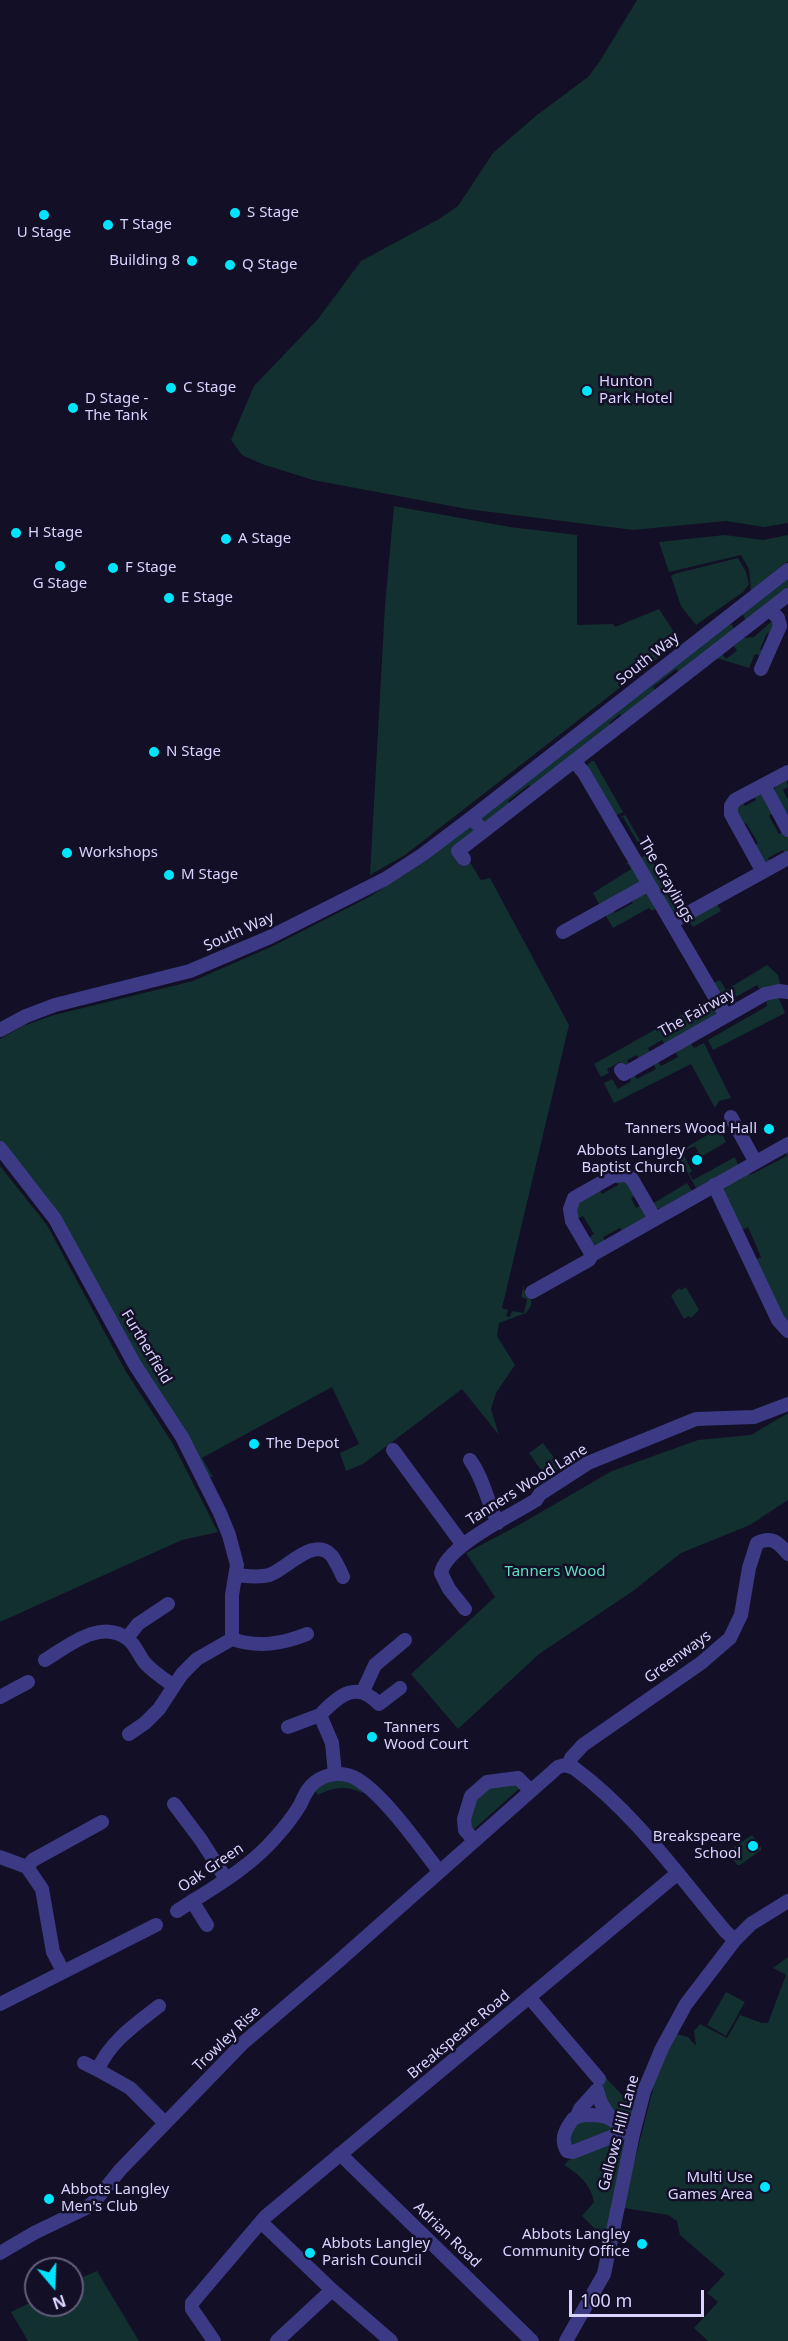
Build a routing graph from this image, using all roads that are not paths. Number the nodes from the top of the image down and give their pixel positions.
1 (788, 570) edge
2 (788, 596) edge
3 (770, 610) junction
4 (732, 614) junction
5 (744, 630) junction
6 (761, 669) dead end
7 (575, 762) junction
8 (788, 772) edge
9 (764, 785) junction
10 (471, 818) junction
11 (788, 830) edge
12 (484, 831) junction
13 (788, 858) edge
14 (464, 859) dead end
15 (763, 872) junction
16 (649, 884) junction
17 (672, 922) junction
18 (564, 932) dead end
19 (788, 992) edge
20 (726, 1016) junction
21 (0, 1030) edge
22 (624, 1075) dead end
23 (731, 1117) dead end
24 (788, 1144) edge
25 (0, 1148) edge
26 (755, 1161) junction
27 (714, 1185) junction
28 (655, 1219) junction
29 (592, 1255) junction
30 (532, 1292) dead end
31 (788, 1331) edge
32 (788, 1404) edge
33 (393, 1450) dead end
34 (470, 1460) dead end
35 (498, 1523) junction
36 (463, 1545) junction
37 (788, 1554) edge
38 (236, 1575) junction
39 (343, 1577) dead end
40 (168, 1604) dead end
41 (465, 1609) dead end
42 (307, 1634) dead end
43 (127, 1638) junction
44 (232, 1639) junction
45 (405, 1641) dead end
46 (45, 1660) dead end
47 (28, 1682) dead end
48 (174, 1686) junction
49 (400, 1688) dead end
50 (363, 1691) junction
51 (0, 1697) edge
52 (320, 1714) junction
53 (288, 1728) dead end
54 (129, 1734) dead end
55 (569, 1766) junction
56 (334, 1774) junction
57 (530, 1790) junction
58 (174, 1804) dead end
59 (102, 1822) dead end
60 (474, 1840) junction
61 (0, 1857) edge
62 (27, 1867) junction
63 (439, 1871) junction
64 (678, 1873) junction
65 (226, 1879) junction
66 (192, 1901) junction
67 (788, 1901) edge
68 (177, 1911) dead end
69 (156, 1925) dead end
70 (207, 1925) dead end
71 (735, 1940) junction
72 (63, 1971) junction
73 (529, 1997) junction
74 (0, 2004) edge
75 (159, 2006) dead end
76 (84, 2063) dead end
77 (98, 2070) junction
78 (599, 2079) dead end
79 (577, 2116) junction
80 (610, 2117) junction
81 (165, 2123) junction
82 (629, 2132) junction
83 (340, 2154) junction
84 (261, 2222) junction
85 (0, 2253) edge
86 (332, 2290) junction
87 (214, 2341) edge
88 (277, 2341) edge
89 (391, 2341) edge
90 (531, 2341) edge
91 (566, 2341) edge

1 - 4 street, South Way
2 - 3 street
3 - 5 street
3 - 6 street
4 - 5 street
4 - 10 street, South Way
5 - 7 street
7 - 12 street
7 - 16 street, The Graylings
8 - 9 street
9 - 11 street
9 - 15 street
10 - 12 street
10 - 21 street, South Way
12 - 14 street
13 - 15 street
15 - 17 street
16 - 17 street, The Graylings
16 - 18 street
17 - 20 street, The Graylings
19 - 20 street, The Fairway
20 - 22 street, The Fairway
23 - 26 street
24 - 26 street
25 - 38 street, Furtherfield
26 - 27 street
27 - 28 street
27 - 31 street
28 - 29 street
28 - 29 street
29 - 30 street
32 - 35 street, Tanners Wood Lane
33 - 36 street
34 - 35 street
35 - 36 street, Tanners Wood Lane
36 - 41 street, Tanners Wood Lane
37 - 55 street, Greenways
38 - 39 street
38 - 44 street, Furtherfield
40 - 43 street
42 - 44 street
43 - 46 street
43 - 48 street
44 - 48 street
45 - 50 street
47 - 51 street
48 - 54 street
49 - 50 street
50 - 52 street
52 - 53 street
52 - 56 street
55 - 57 street, Trowley Rise
55 - 64 street
56 - 63 street
56 - 65 street, Oak Green
57 - 60 street, Trowley Rise
57 - 60 street
58 - 65 street
59 - 62 street
60 - 63 street, Trowley Rise
61 - 62 street
62 - 72 street
63 - 81 street, Trowley Rise
64 - 71 street
64 - 73 street, Breakspeare Road
65 - 66 street, Oak Green
66 - 68 street, Oak Green
66 - 70 street
67 - 71 street, Gallows Hill Lane
69 - 72 street
71 - 82 street, Gallows Hill Lane
72 - 74 street
73 - 78 street
73 - 83 street, Breakspeare Road
75 - 77 street
76 - 77 street
77 - 81 street
79 - 80 street
79 - 80 street
79 - 82 street
80 - 82 street
81 - 85 street, Trowley Rise
82 - 91 street, Gallows Hill Lane
83 - 84 street, Breakspeare Road
83 - 90 street, Adrian Road
84 - 86 street
84 - 87 street, Breakspeare Road
86 - 88 street
86 - 89 street

